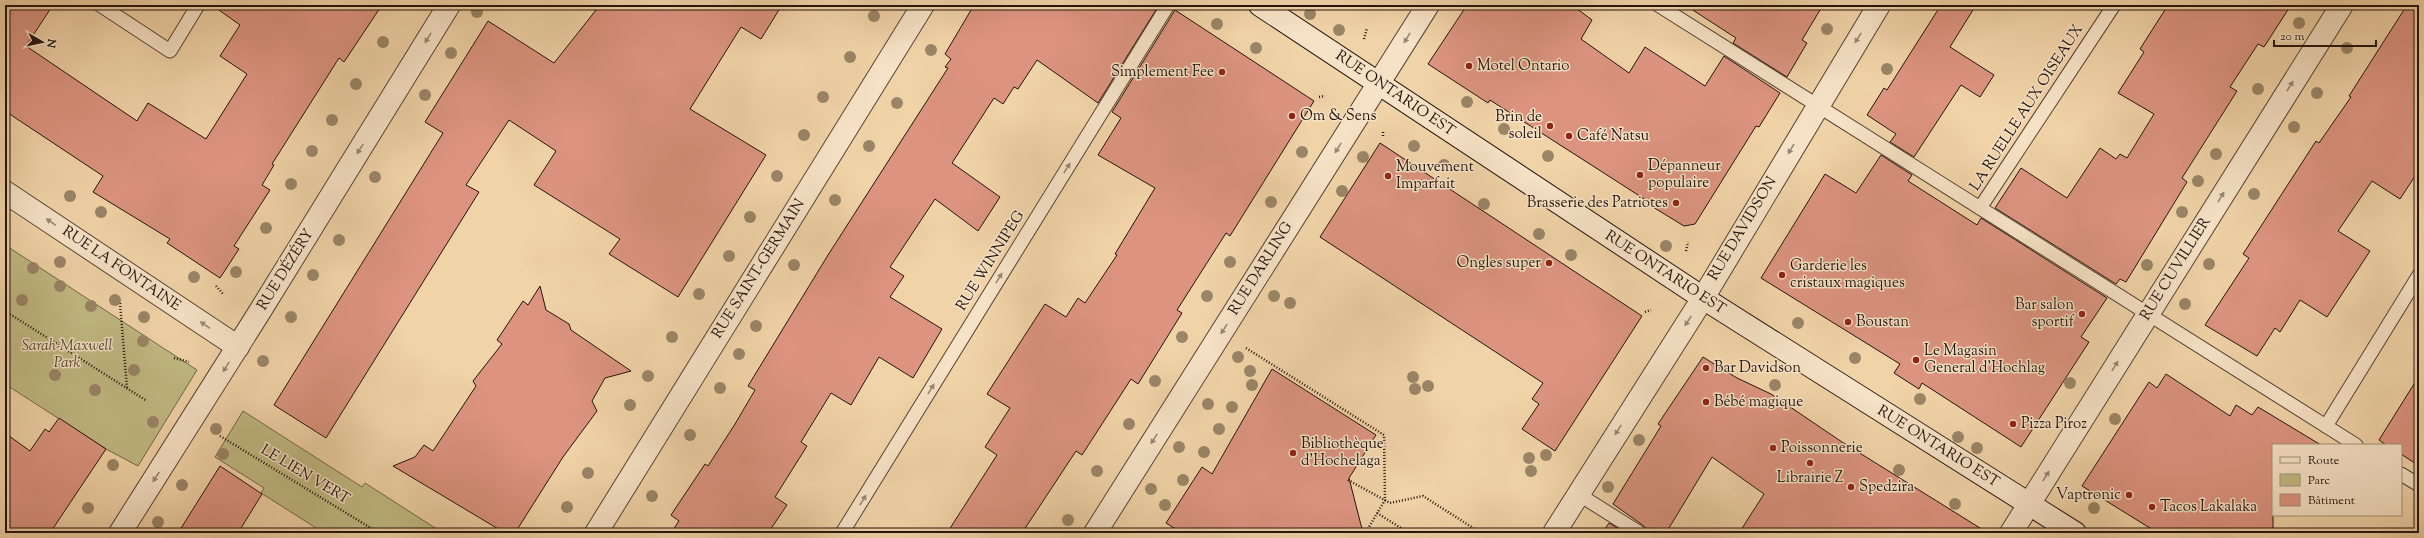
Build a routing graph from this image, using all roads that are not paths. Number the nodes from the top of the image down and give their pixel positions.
1 (100, 5) edge
2 (198, 5) edge
3 (449, 5) edge
4 (923, 5) edge
5 (1168, 5) edge
6 (1260, 5) edge
7 (1428, 5) edge
8 (1658, 5) edge
9 (1879, 5) edge
10 (2114, 5) edge
11 (2342, 5) edge
12 (1378, 84) junction
13 (1817, 105) junction
14 (5, 192) edge
15 (1980, 208) junction
16 (2419, 276) edge
17 (1702, 298) junction
18 (2148, 314) junction
19 (238, 347) junction
20 (2326, 426) junction
21 (2354, 444) edge
22 (2402, 475) edge
23 (2419, 485) edge
24 (1578, 494) junction
25 (2029, 504) junction
26 (120, 533) edge
27 (596, 533) edge
28 (842, 533) edge
29 (1095, 533) edge
30 (1554, 533) edge
31 (1640, 533) edge
32 (2010, 533) edge
33 (2075, 533) edge

1 - 2 lane
3 -> 19 street, RUE DÉZÉRY
4 - 27 street, RUE SAINT-GERMAIN
28 -> 5 lane, RUE WINNIPEG
6 - 12 street, RUE ONTARIO EST
7 -> 12 street, RUE DARLING
8 - 13 lane
9 -> 13 street, RUE DAVIDSON
10 - 15 lane, LA RUELLE AUX OISEAUX
18 -> 11 street, RUE CUVILLIER
12 - 17 street, RUE ONTARIO EST
12 -> 29 street, RUE DARLING
13 - 15 lane
13 -> 17 street, RUE DAVIDSON
19 -> 14 street, RUE LA FONTAINE
15 - 18 lane
16 - 20 lane
17 -> 24 street, RUE DAVIDSON
17 - 25 street, RUE ONTARIO EST
18 - 20 lane
25 -> 18 street, RUE CUVILLIER
19 -> 26 street, RUE DÉZÉRY
20 - 21 lane
22 - 23 lane
24 - 30 street, RUE DAVIDSON
24 - 31 lane
25 - 32 street, RUE CUVILLIER
25 - 33 street, RUE ONTARIO EST

